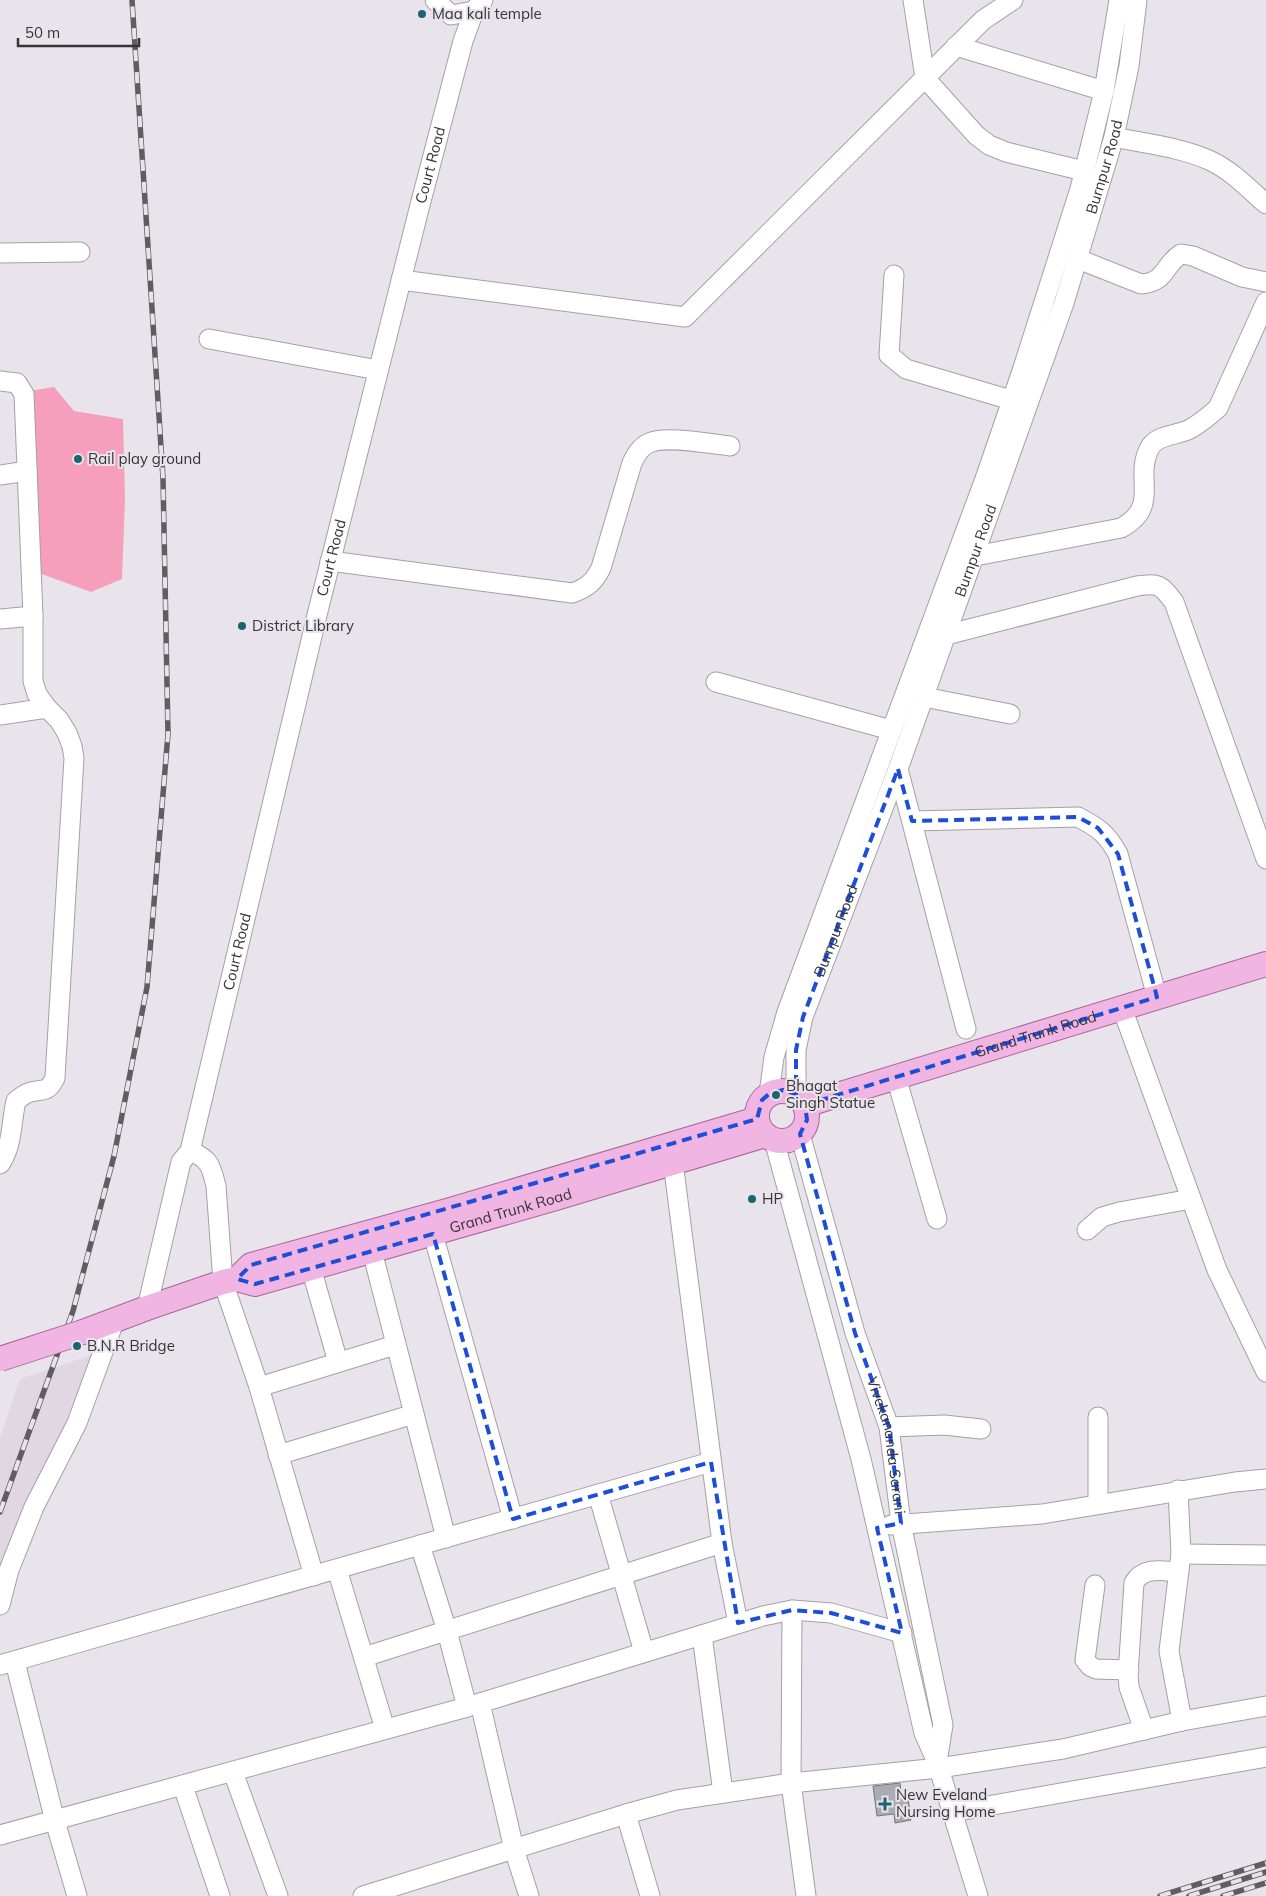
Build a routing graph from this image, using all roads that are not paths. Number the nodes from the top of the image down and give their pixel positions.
1 (435, 0) edge
2 (914, 0) edge
3 (1013, 0) edge
4 (1120, 0) edge
5 (1137, 0) edge
6 (478, 5) edge
7 (956, 46) junction
8 (925, 78) junction
9 (1104, 91) junction
10 (1114, 137) junction
11 (1084, 171) junction
12 (1266, 204) edge
13 (80, 252) dead end
14 (0, 253) edge
15 (1078, 259) junction
16 (894, 275) dead end
17 (401, 280) junction
18 (1266, 282) edge
19 (1266, 302) edge
20 (208, 338) dead end
21 (378, 370) junction
22 (0, 382) edge
23 (1012, 400) junction
24 (730, 446) dead end
25 (26, 471) junction
26 (0, 475) edge
27 (974, 556) junction
28 (330, 561) junction
29 (33, 616) junction
30 (0, 620) edge
31 (946, 634) junction
32 (716, 682) dead end
33 (924, 697) junction
34 (46, 708) junction
35 (1010, 714) dead end
36 (0, 715) edge
37 (891, 730) junction
38 (898, 769) junction
39 (912, 821) junction
40 (1266, 859) edge
41 (1266, 964) edge
42 (1157, 997) junction
43 (1122, 1008) junction
44 (966, 1028) dead end
45 (896, 1077) junction
46 (769, 1094) junction
47 (801, 1100) junction
48 (765, 1131) junction
49 (800, 1134) junction
50 (190, 1152) junction
51 (673, 1162) junction
52 (0, 1164) edge
53 (1191, 1199) junction
54 (937, 1219) dead end
55 (1087, 1230) dead end
56 (433, 1234) junction
57 (372, 1251) junction
58 (311, 1268) junction
59 (239, 1281) junction
60 (147, 1308) junction
61 (99, 1325) junction
62 (395, 1345) junction
63 (0, 1359) edge
64 (338, 1362) junction
65 (1266, 1372) edge
66 (259, 1387) junction
67 (414, 1414) junction
68 (1098, 1417) dead end
69 (889, 1427) junction
70 (981, 1429) dead end
71 (278, 1455) junction
72 (711, 1462) junction
73 (1266, 1479) edge
74 (1178, 1490) junction
75 (598, 1494) junction
76 (1098, 1504) junction
77 (513, 1519) junction
78 (902, 1524) junction
79 (877, 1528) junction
80 (446, 1538) junction
81 (722, 1543) junction
82 (420, 1546) junction
83 (1266, 1555) edge
84 (1180, 1563) junction
85 (337, 1569) junction
86 (622, 1575) junction
87 (314, 1576) junction
88 (1094, 1585) dead end
89 (0, 1605) edge
90 (792, 1610) junction
91 (738, 1623) junction
92 (448, 1631) junction
93 (902, 1633) junction
94 (702, 1635) junction
95 (644, 1652) junction
96 (364, 1657) junction
97 (8, 1663) edge
98 (1128, 1670) junction
99 (473, 1705) junction
100 (1266, 1706) edge
101 (1182, 1721) junction
102 (385, 1729) junction
103 (1144, 1730) junction
104 (1266, 1757) edge
105 (938, 1765) junction
106 (234, 1772) junction
107 (791, 1783) junction
108 (183, 1786) junction
109 (723, 1792) junction
110 (953, 1812) junction
111 (626, 1814) junction
112 (55, 1821) junction
113 (0, 1835) edge
114 (514, 1848) junction
115 (77, 1896) edge
116 (220, 1896) edge
117 (278, 1896) edge
118 (363, 1896) edge
119 (529, 1896) edge
120 (650, 1896) edge
121 (806, 1896) edge
122 (978, 1896) edge

1 - 6 street
2 - 8 street
3 - 7 street
4 - 9 street
5 - 10 street, Burnpur Road
6 - 17 street, Court Road
7 - 8 street
7 - 9 street
8 - 11 street
8 - 17 street
9 - 11 street
10 - 12 street
10 - 15 street, Burnpur Road
11 - 23 street
13 - 14 street
15 - 18 street
15 - 27 street, Burnpur Road
16 - 23 street
17 - 21 street, Court Road
19 - 27 street
20 - 21 street
21 - 28 street, Court Road
22 - 25 street
23 - 37 street
24 - 28 street
25 - 26 street
25 - 29 street
27 - 31 street, Burnpur Road
28 - 50 street, Court Road
29 - 30 street
29 - 34 street
31 - 33 street, Burnpur Road
31 - 40 street
32 - 37 street
33 - 35 street
33 - 38 street, Burnpur Road
34 - 36 street
34 - 52 street
37 - 46 street
38 - 39 street
38 - 47 street, Burnpur Road
39 - 42 street
39 - 44 street
41 - 42 main road, Grand Trunk Road
42 - 43 main road, Grand Trunk Road
43 - 45 main road, Grand Trunk Road
43 - 53 street
45 - 47 main road, Grand Trunk Road
45 - 54 street
46 - 47 main road, Grand Trunk Road
46 - 48 main road
47 - 49 main road
48 - 49 main road, Grand Trunk Road
48 - 51 main road, Grand Trunk Road
48 - 59 main road, Grand Trunk Road
48 - 79 street, Vivekananda Sarani
49 - 69 street, Vivekananda Sarani
50 - 59 street
50 - 60 street, Court Road
51 - 56 main road, Grand Trunk Road
51 - 72 street
53 - 55 street
53 - 65 street
56 - 57 main road, Grand Trunk Road
56 - 77 street
57 - 58 main road, Grand Trunk Road
57 - 62 street
58 - 59 main road, Grand Trunk Road
58 - 64 street
59 - 60 main road
59 - 66 street
60 - 61 main road
61 - 63 main road, bridge
61 - 89 street
62 - 64 street
62 - 67 street
64 - 66 street
66 - 71 street
67 - 71 street
67 - 80 street
68 - 76 street
69 - 70 street
69 - 78 street, Vivekananda Sarani
71 - 87 street
72 - 75 street
72 - 81 street
73 - 74 street
74 - 76 street
74 - 84 street
75 - 77 street
75 - 86 street
76 - 78 street
77 - 80 street
78 - 79 street
78 - 105 street, Vivekananda Sarani
79 - 93 street, Vivekananda Sarani
80 - 82 street
81 - 86 street
81 - 91 street
82 - 85 street
82 - 92 street
83 - 84 street
84 - 98 street
84 - 101 street
85 - 87 street
85 - 96 street
86 - 92 street
86 - 95 street
87 - 97 street
88 - 98 street
90 - 91 street
90 - 93 street
90 - 107 street
91 - 94 street
92 - 96 street
92 - 99 street
93 - 105 street, Vivekananda Sarani
94 - 95 street
94 - 109 street
95 - 99 street
96 - 102 street
97 - 112 street
98 - 103 street
99 - 102 street
99 - 114 street
100 - 101 street
101 - 103 street
102 - 106 street
103 - 105 street
104 - 110 street
105 - 107 street
105 - 110 street, Vivekananda Sarani
106 - 108 street
106 - 117 street
107 - 109 street
107 - 121 street
108 - 112 street
108 - 116 street
109 - 111 street
110 - 122 street, Vivekananda Sarani
111 - 114 street
111 - 120 street
112 - 113 street
112 - 115 street
114 - 118 street
114 - 119 street

